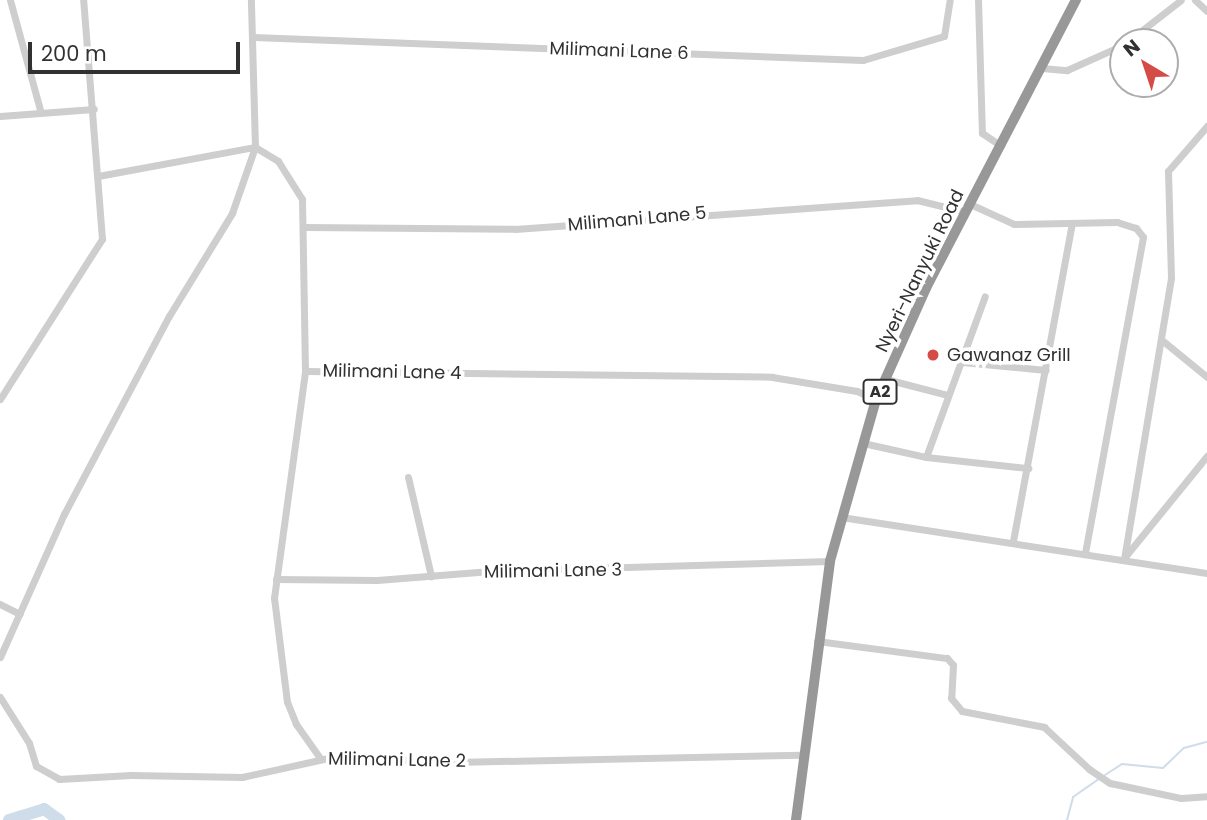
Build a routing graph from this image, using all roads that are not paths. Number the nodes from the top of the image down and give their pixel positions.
1 (10, 0) edge
2 (83, 0) edge
3 (251, 0) edge
4 (950, 0) edge
5 (978, 0) edge
6 (1076, 0) edge
7 (1181, 0) edge
8 (1195, 0) edge
9 (1207, 10) edge
10 (1145, 28) edge
11 (252, 37) junction
12 (1109, 50) edge
13 (1042, 68) junction
14 (94, 109) junction
15 (41, 113) junction
16 (0, 116) edge
17 (1207, 126) edge
18 (1001, 146) junction
19 (255, 147) junction
20 (97, 176) junction
21 (968, 208) junction
22 (1072, 223) junction
23 (305, 227) junction
24 (985, 296) dead end
25 (1163, 341) junction
26 (962, 362) junction
27 (1046, 370) junction
28 (305, 371) junction
29 (1207, 377) edge
30 (886, 379) junction
31 (948, 395) junction
32 (0, 399) edge
33 (876, 400) junction
34 (863, 443) junction
35 (1207, 456) edge
36 (926, 457) junction
37 (1028, 468) junction
38 (408, 477) dead end
39 (840, 517) junction
40 (1013, 541) junction
41 (1085, 555) junction
42 (1124, 559) junction
43 (830, 561) junction
44 (1207, 573) edge
45 (431, 576) junction
46 (276, 579) junction
47 (0, 604) edge
48 (20, 614) junction
49 (817, 641) junction
50 (0, 657) edge
51 (0, 697) edge
52 (802, 755) junction
53 (320, 758) junction
54 (1207, 796) edge
55 (796, 820) edge

1 - 15 street
2 - 14 street
3 - 11 street
4 - 11 street, Milimani Lane 6
5 - 18 street
6 - 13 highway, Nyeri-Nanyuki Road / A2
7 - 10 street
8 - 9 street
11 - 19 street
12 - 13 street
13 - 18 highway, Nyeri-Nanyuki Road / A2
14 - 15 street
14 - 20 street
15 - 16 street
17 - 25 street
18 - 21 highway, Nyeri-Nanyuki Road / A2
19 - 20 street
19 - 23 street
19 - 48 street
20 - 32 street
21 - 22 street, Milimani Lane 5
21 - 23 street, Milimani Lane 5
21 - 30 highway, Nyeri-Nanyuki Road / A2
22 - 27 street
22 - 41 street, Milimani Lane 5
23 - 28 street
24 - 26 street
25 - 29 street
25 - 42 street
26 - 27 street
26 - 31 street
27 - 37 street
28 - 33 street, Milimani Lane 4
28 - 46 street, Milimani Lane 4
30 - 31 street
30 - 33 highway, Nyeri-Nanyuki Road / A2
31 - 36 street
33 - 34 highway, Nyeri-Nanyuki Road / A2
34 - 36 street
34 - 39 highway, Nyeri-Nanyuki Road / A2
35 - 42 street
36 - 37 street
37 - 40 street
38 - 45 street
39 - 40 street
39 - 43 highway, Nyeri-Nanyuki Road / A2
40 - 41 street
41 - 42 street
42 - 44 street
43 - 45 street, Milimani Lane 3
43 - 49 highway, Nyeri-Nanyuki Road / A2
45 - 46 street, Milimani Lane 3
46 - 53 street, Milimani Lane 4
47 - 48 street
48 - 50 street
49 - 52 highway, Nyeri-Nanyuki Road / A2
49 - 54 street
51 - 53 street, Milimani Lane 2
52 - 53 street, Milimani Lane 2
52 - 55 highway, Nyeri-Nanyuki Road / A2

